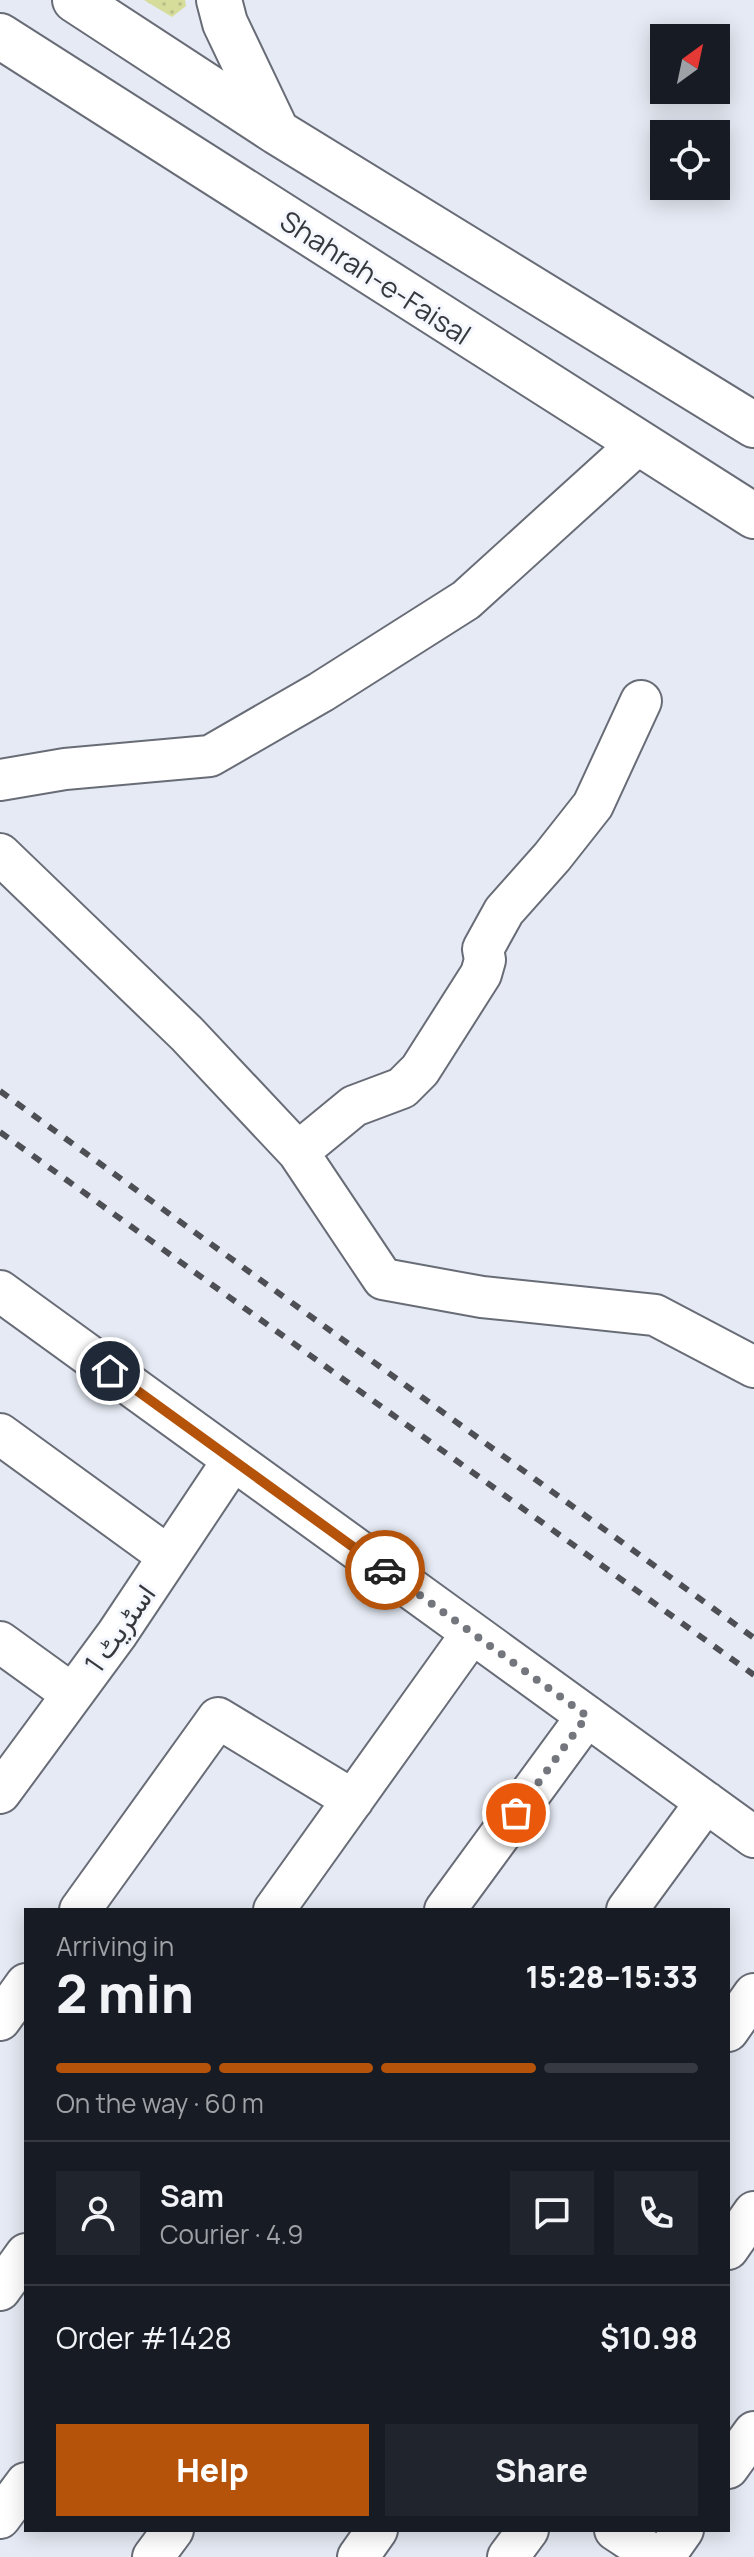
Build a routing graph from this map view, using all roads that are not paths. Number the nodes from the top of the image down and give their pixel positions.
1 (75, 0) edge
2 (219, 0) edge
3 (0, 36) edge
4 (277, 132) junction
5 (754, 425) edge
6 (638, 444) junction
7 (754, 516) edge
8 (641, 701) dead end
9 (0, 780) edge
10 (0, 854) edge
11 (298, 1152) junction
12 (0, 1291) edge
13 (754, 1367) edge
14 (0, 1434) edge
15 (233, 1460) junction
16 (168, 1556) junction
17 (472, 1633) junction
18 (0, 1642) edge
19 (72, 1694) junction
20 (587, 1716) junction
21 (0, 1793) edge
22 (353, 1800) junction
23 (706, 1802) junction
24 (754, 1837) edge
25 (81, 1908) edge
26 (275, 1908) edge
27 (446, 1908) edge
28 (628, 1908) edge
29 (24, 1987) edge
30 (754, 1994) edge
31 (0, 2020) edge
32 (730, 2028) edge
33 (754, 2212) edge
34 (730, 2246) edge
35 (24, 2257) edge
36 (0, 2290) edge
37 (754, 2432) edge
38 (730, 2465) edge
39 (24, 2486) edge
40 (0, 2518) edge
41 (172, 2532) edge
42 (376, 2532) edge
43 (527, 2532) edge
44 (618, 2532) edge
45 (682, 2532) edge
46 (153, 2557) edge
47 (358, 2557) edge
48 (508, 2557) edge
49 (656, 2557) edge
50 (664, 2557) edge

1 - 4 highway
2 - 4 highway
3 - 6 highway, Shahrah-e-Faisal
4 - 5 highway
6 - 7 highway, Shahrah-e-Faisal
6 - 9 street
8 - 11 street
10 - 11 street
11 - 13 street
12 - 15 street
14 - 16 street
15 - 16 street, اسٹریٹ 1
15 - 17 street
16 - 19 street, اسٹریٹ 1
17 - 20 street
17 - 22 street
18 - 19 street
19 - 21 street, اسٹریٹ 1
20 - 23 street
20 - 27 street
22 - 25 street
22 - 26 street
23 - 24 street
23 - 28 street
29 - 31 street
30 - 32 street
33 - 34 street
35 - 36 street
37 - 38 street
39 - 40 street
41 - 46 street
42 - 47 street
43 - 48 street
44 - 49 street
45 - 50 street

